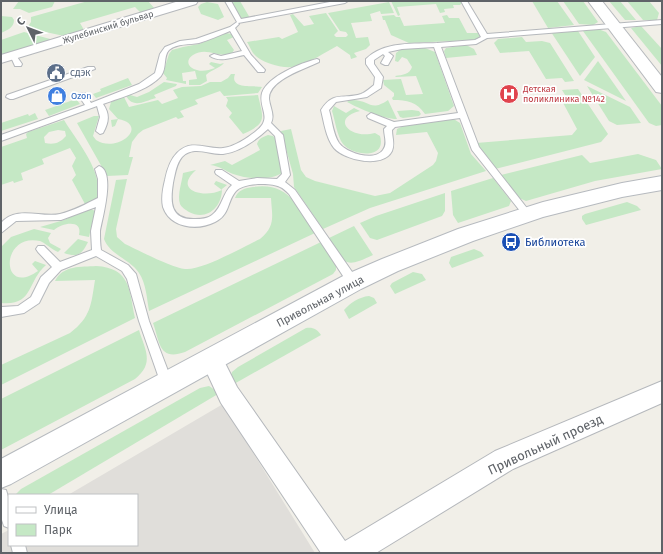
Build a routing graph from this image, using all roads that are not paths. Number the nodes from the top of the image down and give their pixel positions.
1 (192, 1) edge
2 (228, 1) edge
3 (345, 1) edge
4 (464, 1) edge
5 (595, 1) edge
6 (239, 21) junction
7 (662, 22) edge
8 (613, 25) junction
9 (232, 28) junction
10 (485, 36) junction
11 (437, 45) junction
12 (383, 51) junction
13 (246, 52) junction
14 (214, 56) dead end
15 (11, 60) edge
16 (317, 61) dead end
17 (384, 63) dead end
18 (91, 69) dead end
19 (261, 70) dead end
20 (660, 83) edge
21 (82, 95) dead end
22 (10, 97) dead end
23 (99, 103) junction
24 (90, 107) junction
25 (463, 115) junction
26 (371, 116) dead end
27 (268, 125) junction
28 (392, 125) junction
29 (100, 131) dead end
30 (1, 138) edge
31 (99, 169) dead end
32 (219, 172) dead end
33 (279, 182) junction
34 (662, 183) edge
35 (237, 184) junction
36 (102, 200) junction
37 (527, 214) junction
38 (1, 229) edge
39 (41, 249) dead end
40 (97, 252) junction
41 (58, 267) junction
42 (353, 282) junction
43 (1, 312) edge
44 (212, 360) junction
45 (167, 384) junction
46 (662, 392) edge
47 (1, 474) edge
48 (1, 495) edge
49 (8, 518) edge
50 (337, 553) edge
51 (350, 553) edge

1 - 15 street, Жулебинский бульвар
2 - 6 lane
3 - 6 lane
4 - 10 lane
5 - 8 main road
6 - 9 lane
7 - 8 lane
8 - 10 lane
8 - 20 main road
9 - 13 lane
9 - 23 lane
10 - 11 lane
11 - 12 lane
11 - 25 lane
12 - 17 lane
12 - 28 lane
13 - 14 lane
13 - 19 lane
16 - 27 lane
18 - 22 lane
21 - 24 lane
23 - 24 lane
23 - 29 lane
24 - 30 lane
25 - 28 lane
25 - 37 lane
26 - 28 lane
27 - 33 lane
27 - 35 lane
31 - 36 lane
32 - 35 lane
33 - 35 lane
33 - 42 lane
34 - 37 main road, Привольная улица
36 - 38 lane
36 - 40 lane
37 - 42 main road, Привольная улица
39 - 41 lane
40 - 41 lane
40 - 45 lane
41 - 43 lane
42 - 44 main road, Привольная улица
44 - 45 main road, Привольная улица
44 - 50 street
45 - 47 main road, Привольная улица
46 - 51 street, Привольный проезд
48 - 49 lane

